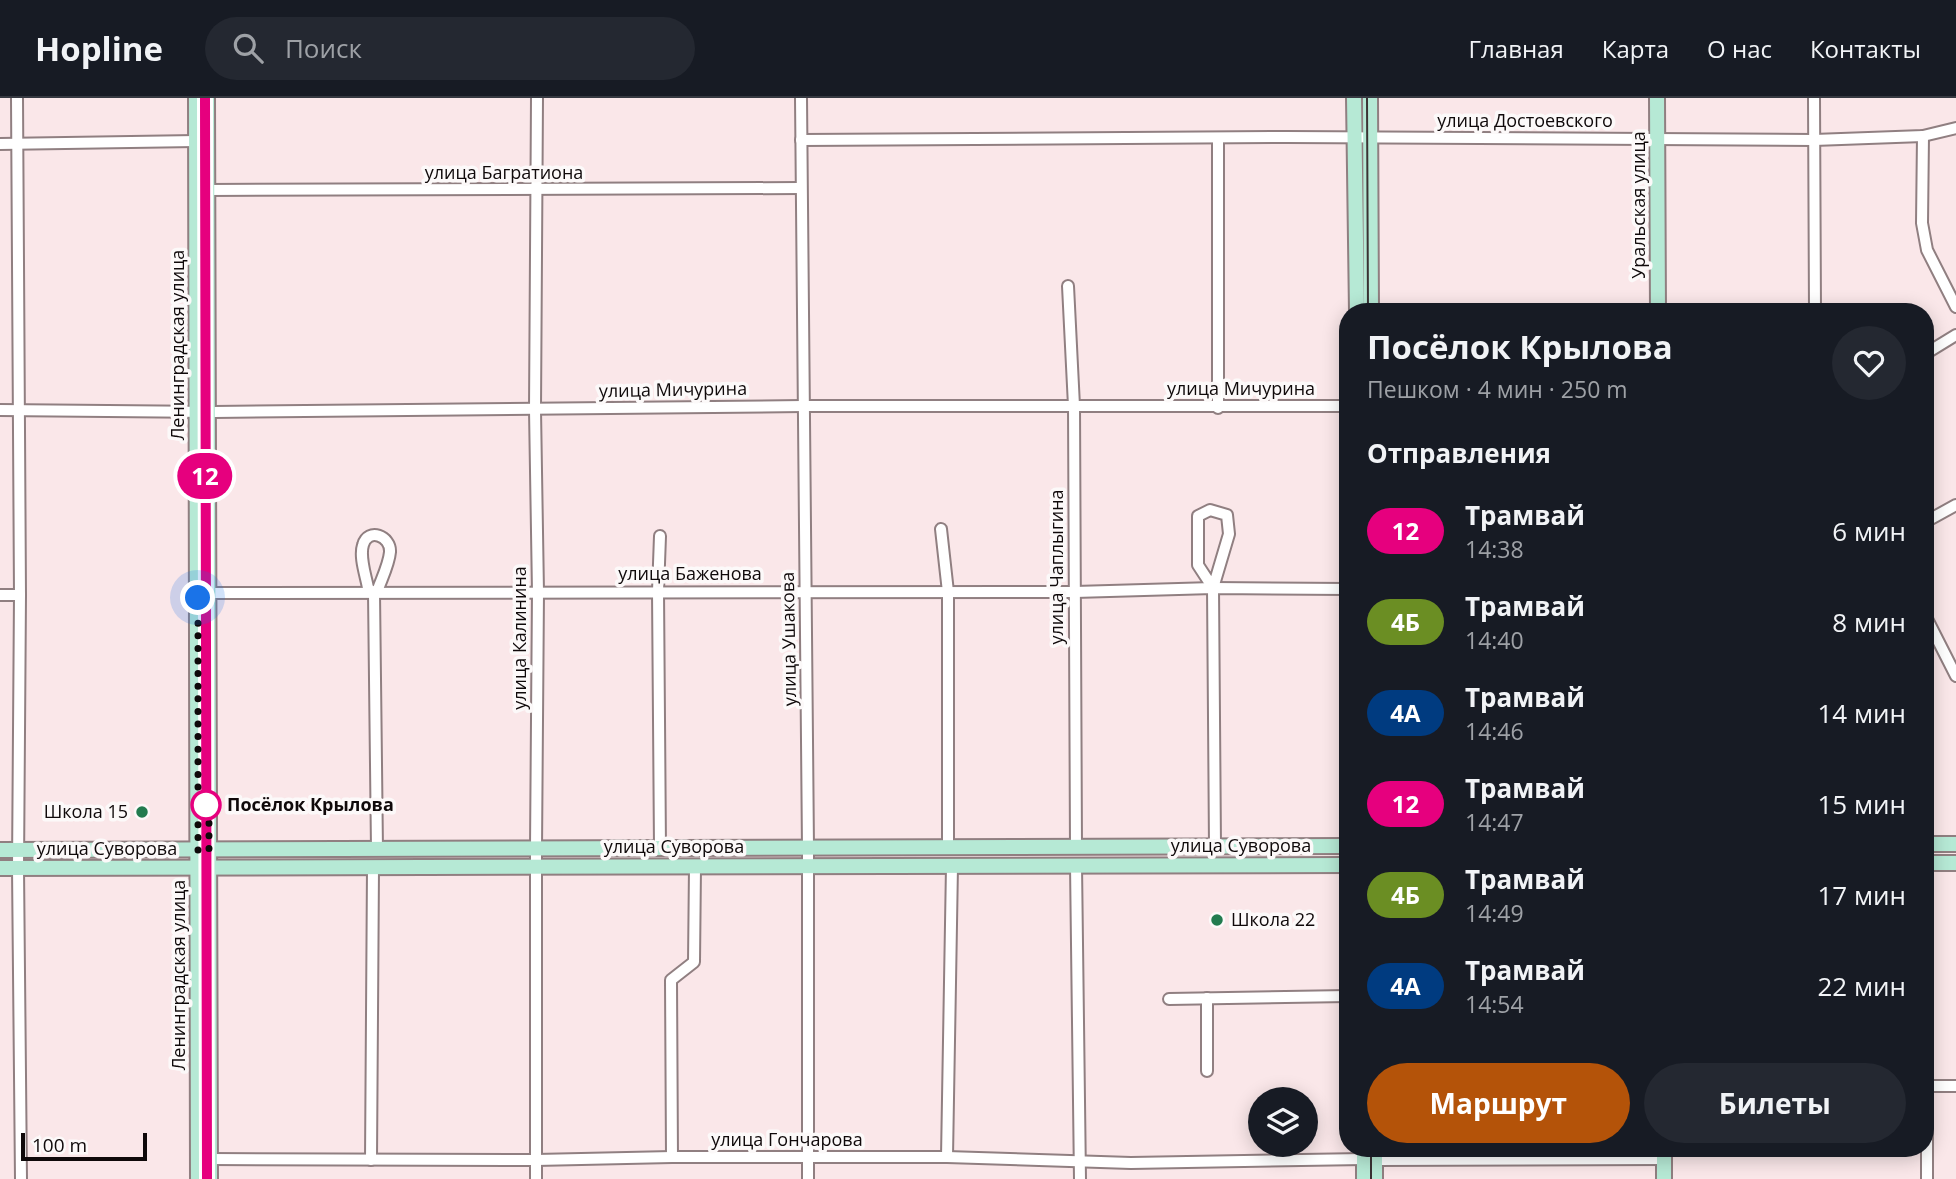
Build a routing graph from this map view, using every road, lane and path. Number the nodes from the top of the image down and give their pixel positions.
1 (17, 98) edge
2 (196, 98) edge
3 (207, 98) edge
4 (537, 98) edge
5 (801, 98) edge
6 (1354, 98) edge
7 (1370, 98) edge
8 (1657, 98) edge
9 (1814, 98) edge
10 (1956, 128) edge
11 (1923, 136) junction
12 (1355, 137) junction
13 (1219, 138) junction
14 (1370, 138) junction
15 (1658, 139) junction
16 (801, 140) junction
17 (1814, 140) junction
18 (196, 141) junction
19 (0, 144) edge
20 (16, 144) junction
21 (801, 188) junction
22 (207, 190) junction
23 (536, 190) junction
24 (1068, 286) dead end
25 (1357, 303) edge
26 (1371, 303) edge
27 (1658, 303) edge
28 (1815, 303) edge
29 (1956, 307) edge
30 (1956, 335) edge
31 (1934, 348) edge
32 (803, 406) junction
33 (1074, 406) junction
34 (1339, 406) edge
35 (1219, 408) junction
36 (0, 410) edge
37 (18, 410) junction
38 (535, 410) junction
39 (203, 412) junction
40 (1956, 505) edge
41 (1934, 517) edge
42 (941, 529) dead end
43 (660, 536) dead end
44 (1213, 588) junction
45 (1339, 589) edge
46 (658, 591) junction
47 (806, 591) junction
48 (538, 592) junction
49 (948, 592) junction
50 (1075, 592) junction
51 (208, 593) junction
52 (374, 593) junction
53 (0, 595) edge
54 (20, 595) junction
55 (1934, 633) edge
56 (1956, 677) edge
57 (1934, 844) edge
58 (1956, 844) edge
59 (1215, 846) junction
60 (1339, 846) edge
61 (1076, 847) junction
62 (536, 848) junction
63 (660, 848) junction
64 (808, 848) junction
65 (948, 848) junction
66 (377, 849) junction
67 (0, 850) edge
68 (18, 850) junction
69 (203, 850) junction
70 (1934, 863) edge
71 (1956, 863) edge
72 (1076, 865) junction
73 (1339, 865) edge
74 (536, 866) junction
75 (808, 866) junction
76 (952, 866) junction
77 (695, 867) junction
78 (0, 868) edge
79 (18, 868) junction
80 (203, 868) junction
81 (373, 868) junction
82 (1339, 996) edge
83 (1207, 998) junction
84 (1169, 999) dead end
85 (1207, 1071) dead end
86 (1934, 1086) edge
87 (1956, 1086) edge
88 (1339, 1155) edge
89 (672, 1157) junction
90 (947, 1157) junction
91 (1369, 1157) edge
92 (1371, 1157) edge
93 (1664, 1157) edge
94 (1927, 1157) edge
95 (808, 1158) junction
96 (210, 1159) junction
97 (371, 1160) junction
98 (536, 1160) junction
99 (1080, 1163) junction
100 (21, 1179) edge
101 (198, 1179) edge
102 (210, 1179) edge
103 (536, 1179) edge
104 (808, 1179) edge
105 (1080, 1179) edge
106 (1364, 1179) edge
107 (1375, 1179) edge
108 (1664, 1179) edge
109 (1927, 1179) edge

1 - 20 street
2 - 18 main road, Ленинградская улица
3 - 22 main road, Ленинградская улица
4 - 23 street, улица Калинина
5 - 16 street, улица Ушакова
6 - 12 main road
7 - 14 main road
8 - 15 main road, Уральская улица
9 - 17 street
10 - 11 street, улица Достоевского
11 - 17 street, улица Достоевского
11 - 29 street
12 - 13 street, улица Достоевского
12 - 14 street, улица Достоевского
12 - 25 main road
13 - 16 street, улица Достоевского
13 - 35 street
14 - 15 street, улица Достоевского
14 - 26 main road
15 - 17 street, улица Достоевского
15 - 27 main road, Уральская улица
16 - 21 street, улица Ушакова
17 - 28 street
18 - 20 street
18 - 39 main road, Ленинградская улица
19 - 20 street
20 - 37 street
21 - 23 street, улица Багратиона
21 - 32 street, улица Ушакова
22 - 23 street, улица Багратиона
22 - 39 main road, Ленинградская улица
23 - 38 street, улица Калинина
24 - 33 street, улица Чаплыгина
30 - 31 street
32 - 33 street, улица Мичурина
32 - 38 street, улица Мичурина
32 - 47 street, улица Ушакова
33 - 35 street, улица Мичурина
33 - 50 street, улица Чаплыгина
34 - 35 street, улица Мичурина
36 - 37 street, улица Мичурина
37 - 39 street, улица Мичурина
37 - 54 street
38 - 39 street, улица Мичурина
38 - 48 street, улица Калинина
39 - 51 main road, Ленинградская улица
39 - 69 main road, Ленинградская улица
40 - 41 street
42 - 49 street
43 - 46 street
44 - 44 street
44 - 45 street, улица Баженова
44 - 50 street, улица Баженова
44 - 59 street
46 - 47 street, улица Баженова
46 - 48 street, улица Баженова
46 - 63 street
47 - 49 street, улица Баженова
47 - 64 street, улица Ушакова
48 - 52 street, улица Баженова
48 - 62 street, улица Калинина
49 - 50 street, улица Баженова
49 - 65 street
50 - 61 street, улица Чаплыгина
51 - 52 street, улица Баженова
51 - 69 main road, Ленинградская улица
52 - 52 street
52 - 66 street
53 - 54 street
54 - 68 street
55 - 56 street
57 - 58 main road
59 - 60 main road, улица Суворова
59 - 61 main road, улица Суворова
61 - 65 main road, улица Суворова
62 - 63 main road, улица Суворова
62 - 66 main road, улица Суворова
62 - 74 street, улица Калинина
63 - 64 main road, улица Суворова
64 - 65 main road, улица Суворова
64 - 75 street, улица Ушакова
66 - 69 main road, улица Суворова
67 - 68 main road, улица Суворова
68 - 69 main road, улица Суворова
68 - 79 street
69 - 80 main road, Ленинградская улица
70 - 71 main road
72 - 73 main road, улица Суворова
72 - 76 main road, улица Суворова
72 - 99 street
74 - 77 main road, улица Суворова
74 - 81 main road, улица Суворова
74 - 98 street, улица Калинина
75 - 76 main road, улица Суворова
75 - 77 main road, улица Суворова
75 - 95 street, улица Ушакова
76 - 90 street
77 - 89 street
78 - 79 main road, улица Суворова
79 - 80 main road, улица Суворова
79 - 100 street
80 - 81 main road, улица Суворова
80 - 96 main road, Ленинградская улица
80 - 101 main road, Ленинградская улица
81 - 97 street
82 - 83 street
83 - 84 street
83 - 85 street
86 - 87 street
88 - 99 street, улица Гончарова
89 - 95 street, улица Гончарова
89 - 98 street, улица Гончарова
90 - 95 street, улица Гончарова
90 - 99 street, улица Гончарова
91 - 106 main road
92 - 107 main road
93 - 108 main road
94 - 109 street
95 - 104 street, улица Ушакова
96 - 97 street, улица Гончарова
96 - 102 main road, Ленинградская улица
97 - 98 street, улица Гончарова
98 - 103 street, улица Калинина
99 - 105 street

